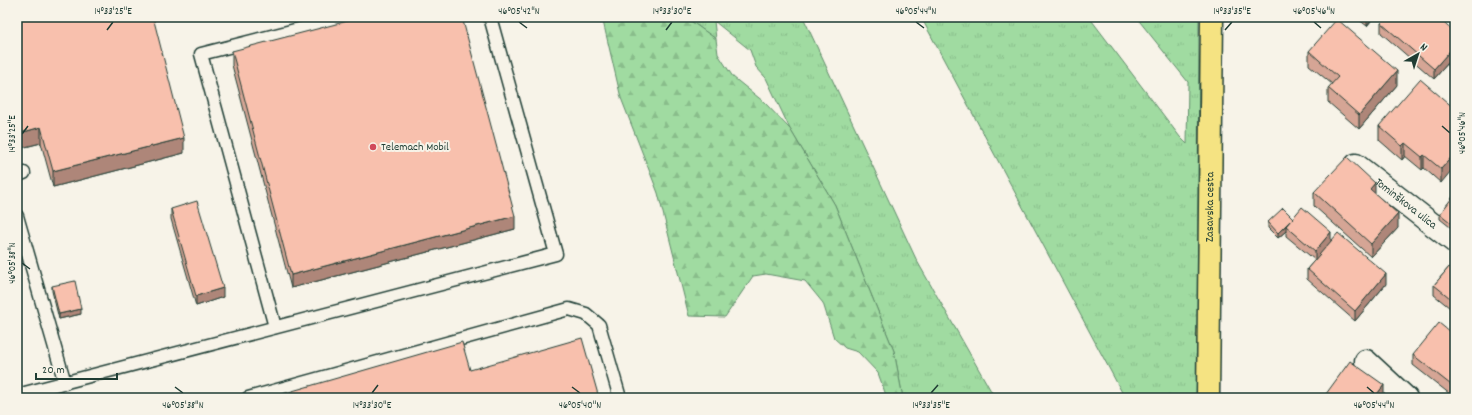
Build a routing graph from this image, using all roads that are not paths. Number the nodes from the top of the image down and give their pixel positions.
1 (346, 17) edge
2 (490, 17) edge
3 (1212, 17) edge
4 (1449, 17) edge
5 (1455, 23) edge
6 (1356, 165) edge
7 (17, 216) edge
8 (1455, 242) edge
9 (275, 327) junction
10 (1366, 362) dead end
11 (65, 383) junction
12 (18, 392) edge
13 (248, 398) edge
14 (620, 398) edge
15 (1208, 398) edge
16 (1406, 398) edge

1 - 9 lane
2 - 9 lane
3 - 15 main road, Zasavska cesta
4 - 5 street
6 - 8 street, Tominškova ulica
7 - 11 lane
9 - 11 lane
10 - 16 street
11 - 12 lane
13 - 14 lane

